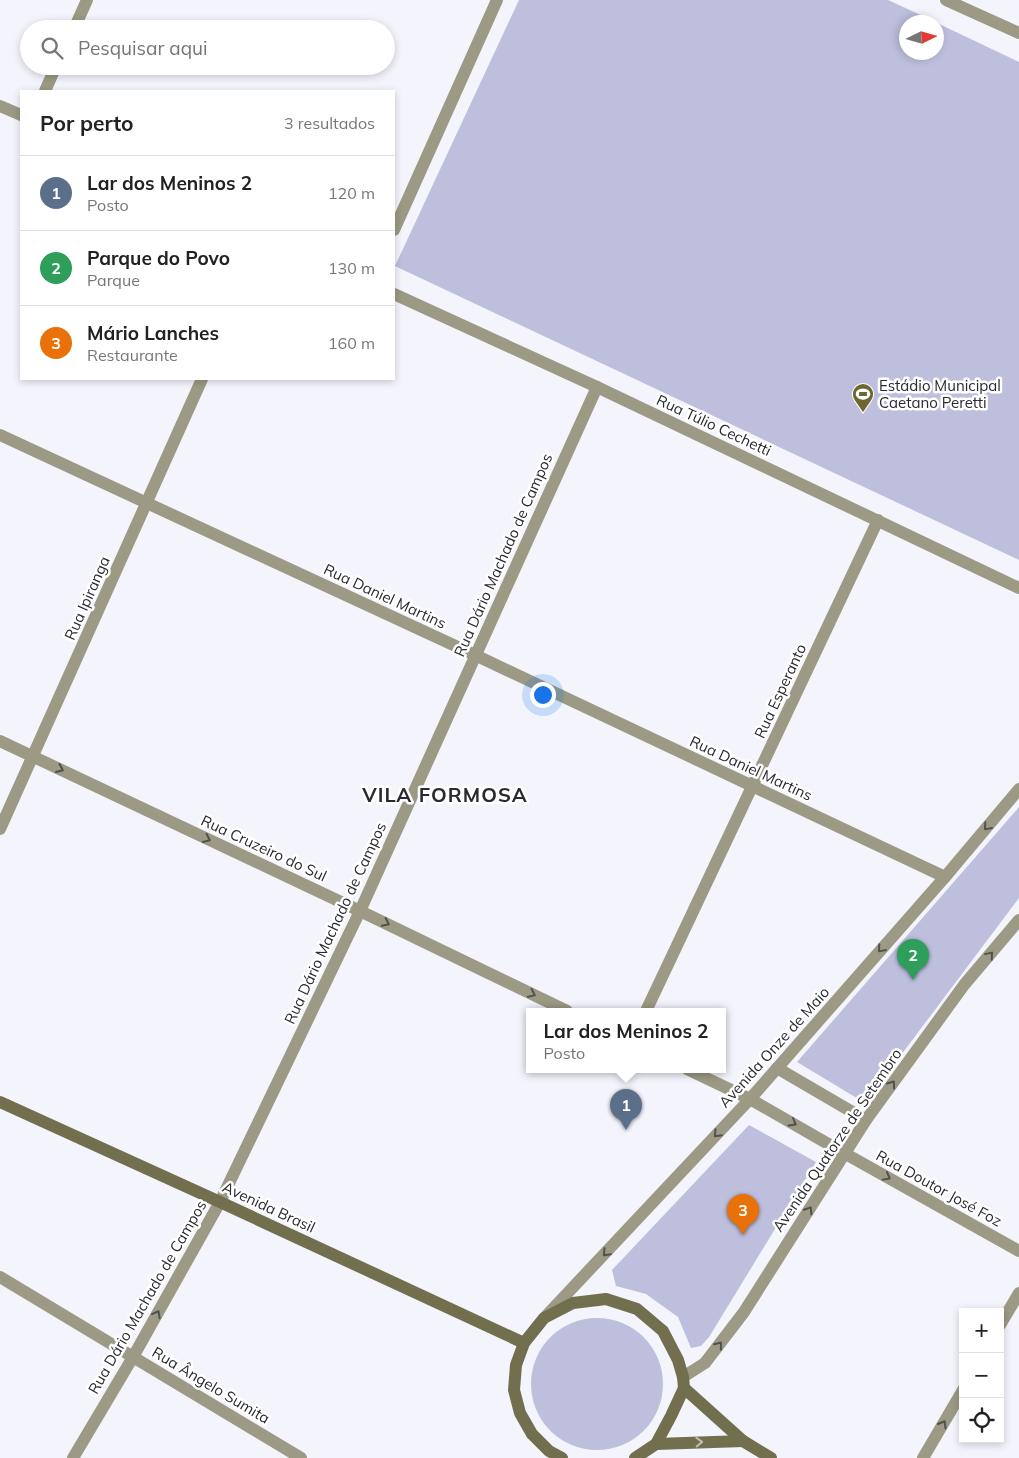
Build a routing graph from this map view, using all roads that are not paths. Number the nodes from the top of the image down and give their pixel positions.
1 (87, 0) edge
2 (497, 0) edge
3 (946, 0) edge
4 (78, 20) edge
5 (1019, 33) edge
6 (52, 75) edge
7 (45, 90) edge
8 (0, 106) edge
9 (20, 115) edge
10 (395, 228) edge
11 (395, 294) edge
12 (202, 380) edge
13 (597, 387) junction
14 (0, 434) edge
15 (147, 503) junction
16 (878, 520) junction
17 (1019, 588) edge
18 (475, 656) junction
19 (0, 741) edge
20 (33, 757) junction
21 (753, 786) junction
22 (1019, 790) edge
23 (0, 829) edge
24 (945, 877) junction
25 (360, 911) junction
26 (1019, 920) edge
27 (561, 1008) edge
28 (647, 1008) edge
29 (777, 1068) junction
30 (695, 1073) edge
31 (750, 1099) junction
32 (0, 1102) edge
33 (866, 1120) junction
34 (844, 1153) junction
35 (220, 1202) junction
36 (1019, 1251) edge
37 (0, 1277) edge
38 (1019, 1292) edge
39 (544, 1318) junction
40 (1004, 1318) edge
41 (524, 1343) junction
42 (133, 1357) junction
43 (684, 1383) junction
44 (959, 1397) edge
45 (743, 1440) junction
46 (656, 1444) junction
47 (547, 1455) edge
48 (73, 1458) edge
49 (301, 1458) edge
50 (562, 1458) edge
51 (635, 1458) edge
52 (771, 1458) edge
53 (924, 1458) edge

1 - 4 street
2 - 10 street
3 - 5 street
6 - 7 street
8 - 9 street
11 - 13 street, Rua Túlio Cechetti
12 - 15 street, Rua Ipiranga
13 - 16 street, Rua Túlio Cechetti
13 - 18 street, Rua Dário Machado de Campos
14 - 15 street, Rua Daniel Martins
15 - 18 street, Rua Daniel Martins
15 - 20 street, Rua Ipiranga
16 - 17 street, Rua Túlio Cechetti
16 - 21 street, Rua Esperanto
18 - 21 street, Rua Daniel Martins
18 - 25 street, Rua Dário Machado de Campos
19 - 20 street, Rua Cruzeiro do Sul
20 - 23 street, Rua Ipiranga
20 -> 25 street, Rua Cruzeiro do Sul
21 - 24 street, Rua Daniel Martins
21 - 28 street, Rua Esperanto
22 -> 24 street, Avenida Onze de Maio
24 -> 29 street, Avenida Onze de Maio
25 -> 27 street, Rua Cruzeiro do Sul
25 - 35 street, Rua Dário Machado de Campos
33 -> 26 street, Avenida Quatorze de Setembro
29 - 31 street, Avenida Onze de Maio
29 - 33 street
30 - 31 street
31 -> 34 street, Rua Doutor José Foz
31 -> 39 street, Avenida Onze de Maio
32 - 35 main road, Avenida Brasil
33 - 34 street, Avenida Quatorze de Setembro
34 -> 36 street, Rua Doutor José Foz
43 -> 34 street, Avenida Quatorze de Setembro
35 - 41 main road, Avenida Brasil
42 -> 35 street, Rua Dário Machado de Campos
37 - 42 street, Rua Ângelo Sumita
38 - 40 street
39 - 41 main road
39 - 43 main road
41 - 47 main road
42 - 48 street, Rua Dário Machado de Campos
42 - 49 street, Rua Ângelo Sumita
43 - 45 main road
43 - 46 main road
53 -> 44 street
46 -> 45 main road
45 - 52 main road
46 - 51 main road
47 - 50 main road

